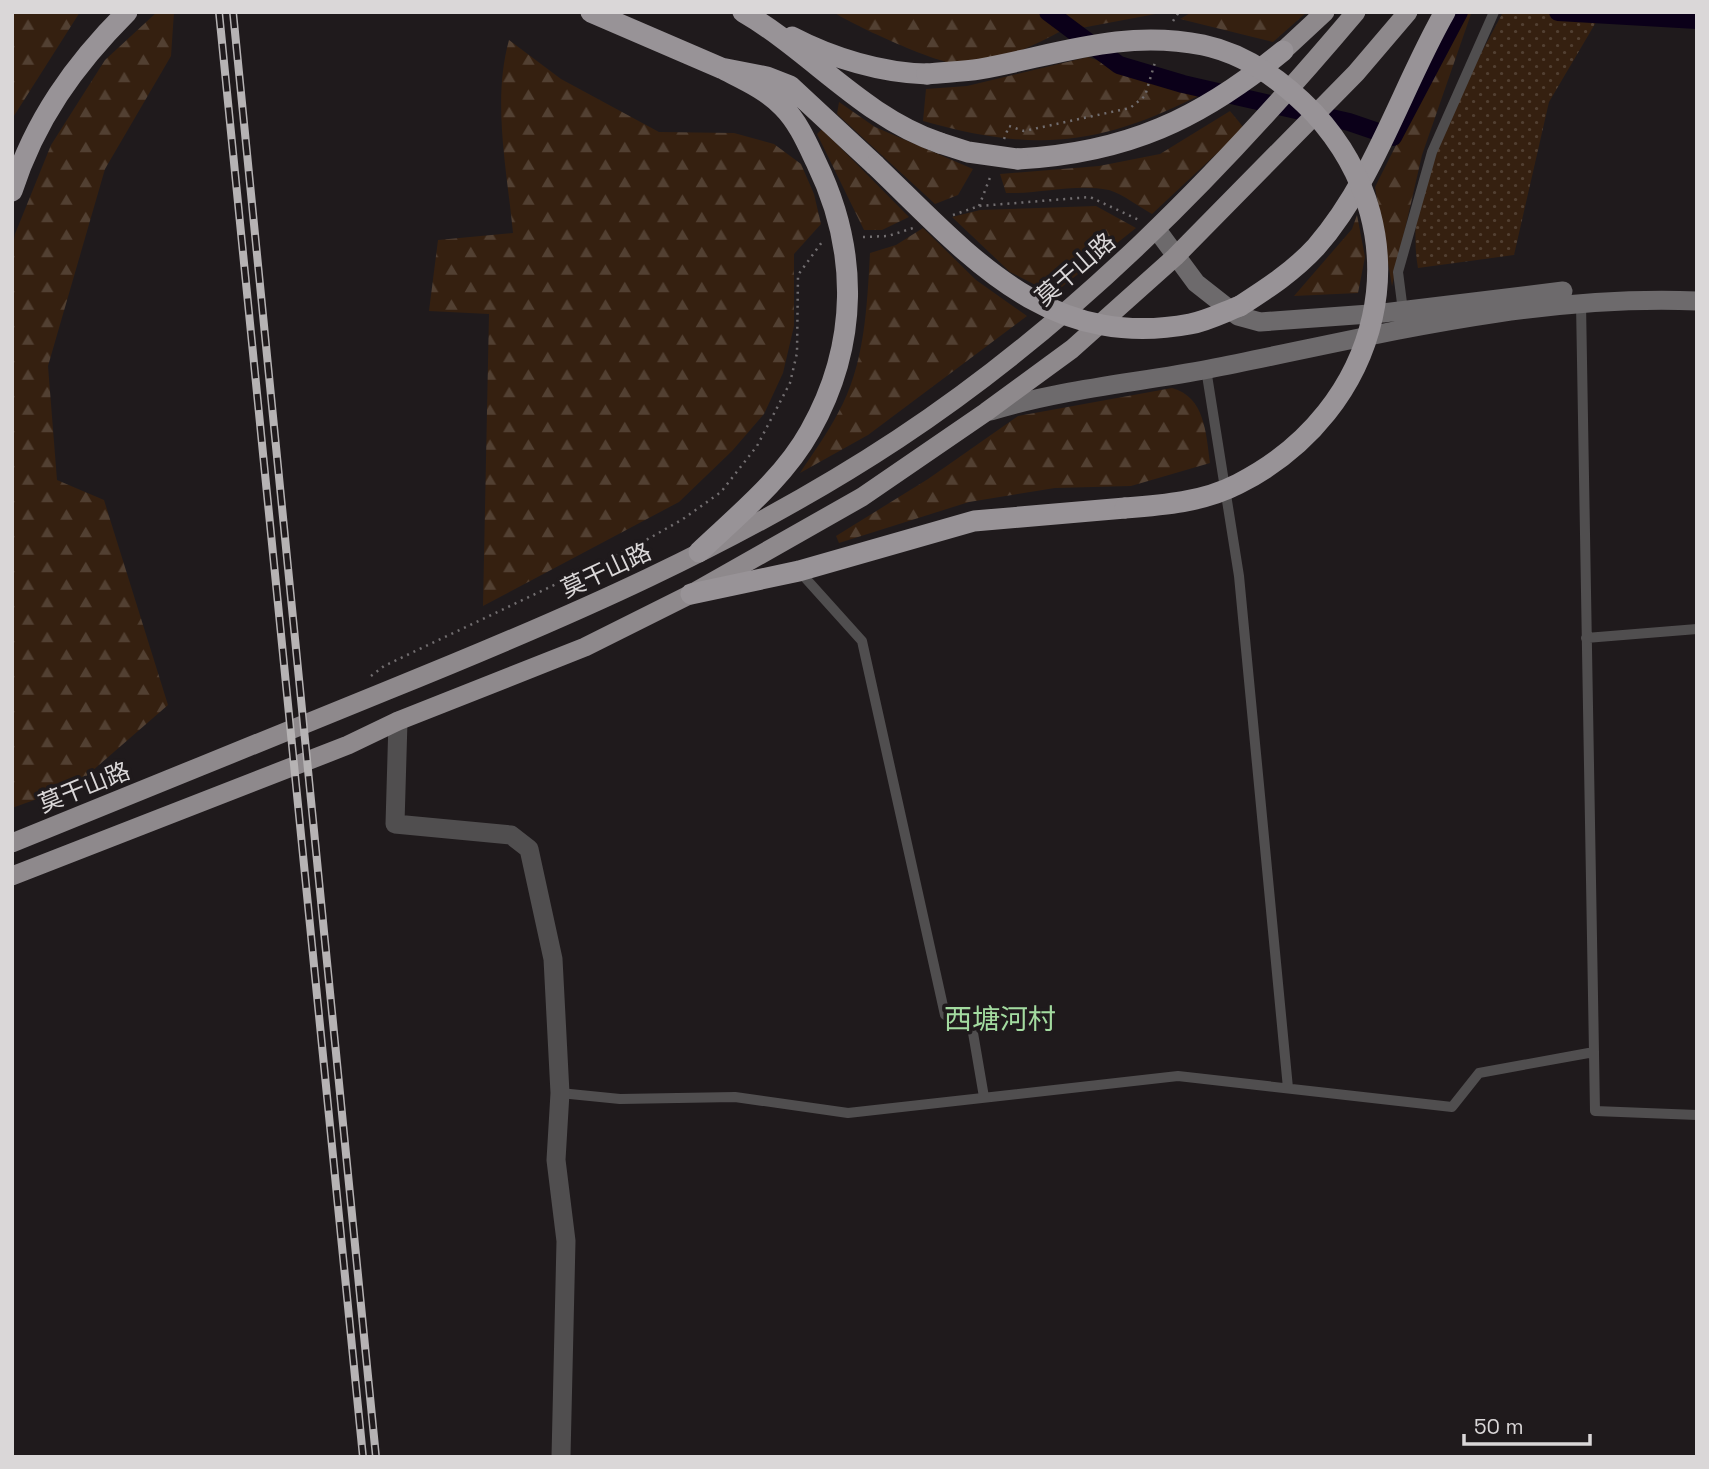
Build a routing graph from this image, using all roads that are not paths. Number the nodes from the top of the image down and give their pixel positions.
1 (127, 12) edge
2 (590, 12) edge
3 (1325, 12) edge
4 (1356, 12) edge
5 (1408, 12) edge
6 (1446, 12) edge
7 (1494, 12) edge
8 (751, 17) edge
9 (1283, 51) joint
10 (721, 68) junction
11 (12, 191) edge
12 (1157, 230) junction
13 (1175, 257) junction
14 (1697, 288) edge
15 (1697, 301) edge
16 (1581, 303) junction
17 (1403, 311) junction
18 (1206, 369) junction
19 (986, 412) junction
20 (699, 552) junction
21 (799, 571) junction
22 (691, 594) junction
23 (1697, 629) edge
24 (1586, 638) junction
25 (398, 721) junction
26 (12, 843) edge
27 (12, 876) edge
28 (1594, 1052) junction
29 (1288, 1088) junction
30 (560, 1094) junction
31 (984, 1097) junction
32 (1697, 1115) edge
33 (561, 1457) edge

1 - 11 highway
2 - 10 highway
3 - 9 highway
4 - 12 highway, 莫干山路
5 - 13 highway
6 - 10 highway, bridge
7 - 17 lane
8 - 9 highway, bridge
8 - 21 highway, bridge
10 - 20 highway
12 - 13 main road
12 - 20 highway, 莫干山路
13 - 17 main road
13 - 19 highway
14 - 17 main road
15 - 16 main road
16 - 18 main road
16 - 24 lane
18 - 19 main road
18 - 29 lane
19 - 22 highway
20 - 26 highway, 莫干山路
21 - 22 highway
21 - 31 lane
22 - 25 highway
23 - 24 lane
24 - 28 lane
25 - 27 highway
25 - 30 street
28 - 29 lane
28 - 32 lane
29 - 31 lane
30 - 31 lane
30 - 33 street

